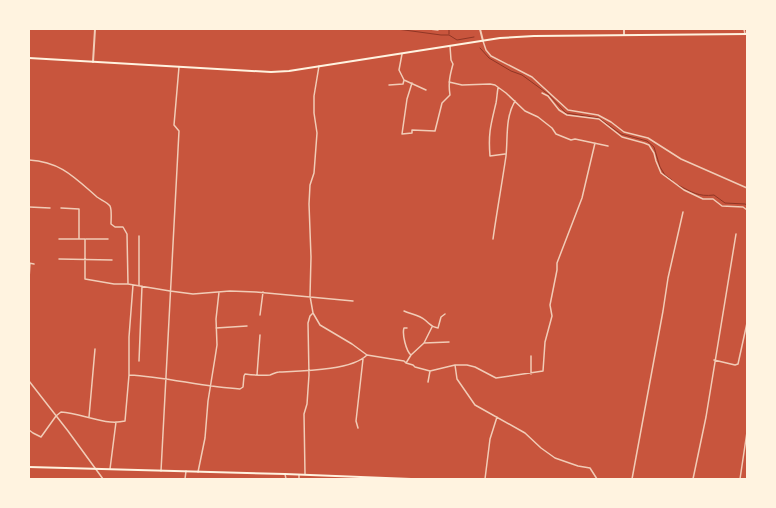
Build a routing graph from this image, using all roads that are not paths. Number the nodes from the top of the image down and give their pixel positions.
1 (95, 29) edge
2 (429, 29) edge
3 (480, 29) edge
4 (624, 29) edge
5 (744, 29) edge
6 (438, 30) dead end
7 (746, 34) edge
8 (624, 35) junction
9 (483, 41) junction
10 (450, 46) junction
11 (402, 54) junction
12 (29, 58) edge
13 (93, 62) junction
14 (319, 66) junction
15 (179, 67) junction
16 (404, 80) junction
17 (449, 82) junction
18 (412, 83) junction
19 (389, 84) dead end
20 (498, 88) junction
21 (426, 90) dead end
22 (542, 93) dead end
23 (515, 101) junction
24 (567, 108) junction
25 (566, 114) junction
26 (600, 116) junction
27 (599, 119) junction
28 (595, 142) junction
29 (608, 146) dead end
30 (506, 154) junction
31 (29, 160) edge
32 (747, 188) edge
33 (29, 207) edge
34 (50, 208) dead end
35 (62, 208) dead end
36 (747, 210) edge
37 (682, 212) dead end
38 (736, 234) dead end
39 (139, 236) dead end
40 (59, 239) dead end
41 (80, 239) junction
42 (85, 239) junction
43 (108, 239) dead end
44 (493, 239) dead end
45 (59, 259) dead end
46 (85, 260) junction
47 (112, 260) dead end
48 (29, 263) edge
49 (34, 264) dead end
50 (29, 279) edge
51 (128, 284) junction
52 (133, 285) junction
53 (141, 286) junction
54 (170, 291) junction
55 (219, 292) junction
56 (263, 292) junction
57 (310, 296) junction
58 (353, 301) dead end
59 (404, 311) dead end
60 (312, 313) junction
61 (444, 314) dead end
62 (260, 316) dead end
63 (747, 323) edge
64 (247, 326) dead end
65 (432, 327) junction
66 (216, 328) junction
67 (407, 328) dead end
68 (260, 335) dead end
69 (450, 342) dead end
70 (424, 343) junction
71 (95, 350) dead end
72 (366, 355) junction
73 (410, 355) junction
74 (531, 356) dead end
75 (363, 359) junction
76 (714, 360) junction
77 (139, 362) dead end
78 (406, 363) junction
79 (455, 365) junction
80 (308, 371) junction
81 (430, 371) junction
82 (531, 374) junction
83 (130, 375) junction
84 (258, 375) junction
85 (165, 378) junction
86 (29, 381) edge
87 (428, 382) dead end
88 (211, 387) junction
89 (56, 416) junction
90 (497, 417) junction
91 (89, 418) junction
92 (116, 422) junction
93 (358, 428) dead end
94 (29, 430) edge
95 (747, 432) edge
96 (29, 467) edge
97 (95, 469) junction
98 (110, 469) junction
99 (161, 471) junction
100 (186, 471) junction
101 (198, 472) junction
102 (285, 474) junction
103 (305, 474) junction
104 (299, 475) junction
105 (103, 479) edge
106 (185, 479) edge
107 (286, 479) edge
108 (299, 479) edge
109 (411, 479) edge
110 (485, 479) edge
111 (597, 479) edge
112 (632, 479) edge
113 (692, 479) edge
114 (740, 479) edge

1 - 13 street
2 - 6 street
3 - 9 street
4 - 8 street
5 - 7 street
7 - 8 main road
8 - 9 main road
9 - 10 main road
9 - 24 street
10 - 11 main road
10 - 17 street
11 - 14 main road
11 - 16 street
12 - 13 main road
13 - 15 main road
14 - 15 main road
14 - 57 street
15 - 54 street
16 - 18 street
16 - 19 street
17 - 18 street
17 - 20 street
18 - 21 street
20 - 23 street
20 - 30 street
22 - 25 street
23 - 28 street
23 - 30 street
24 - 25 street
24 - 26 street
25 - 27 street
26 - 27 street
26 - 32 street
27 - 36 street
28 - 29 street
28 - 82 street
30 - 44 street
31 - 51 street
33 - 34 street
35 - 41 street
37 - 112 street
38 - 76 street
39 - 53 street
40 - 41 street
41 - 42 street
42 - 43 street
42 - 46 street
45 - 46 street
46 - 47 street
46 - 51 street
48 - 49 street
48 - 50 street
51 - 52 street
52 - 53 street
52 - 83 street
53 - 54 street
53 - 77 street
54 - 55 street
54 - 85 street
55 - 56 street
55 - 66 street
56 - 57 street
56 - 62 street
57 - 58 street
57 - 60 street
59 - 65 street
60 - 72 street
60 - 80 street
61 - 65 street
63 - 76 street
64 - 66 street
65 - 70 street
66 - 88 street
67 - 73 street
68 - 84 street
69 - 70 street
70 - 73 street
71 - 91 street
72 - 75 street
72 - 78 street
73 - 78 street
74 - 82 street
75 - 80 street
75 - 93 street
76 - 113 street
78 - 81 street
79 - 81 street
79 - 82 street
79 - 90 street
80 - 84 street
80 - 103 street
81 - 87 street
83 - 85 street
83 - 92 street
84 - 88 street
85 - 88 street
85 - 99 street
86 - 89 street
88 - 101 street
89 - 91 street
89 - 94 street
89 - 97 street
90 - 110 street
90 - 111 street
91 - 92 street
92 - 98 street
95 - 114 street
96 - 97 main road
97 - 98 main road
97 - 105 street
98 - 99 main road
99 - 100 main road
100 - 101 main road
100 - 106 street
101 - 102 main road
102 - 104 main road
102 - 107 street
103 - 104 main road
103 - 109 main road
104 - 108 street

